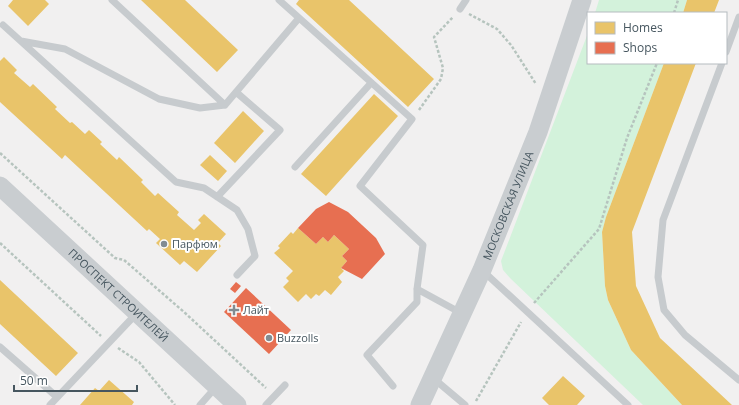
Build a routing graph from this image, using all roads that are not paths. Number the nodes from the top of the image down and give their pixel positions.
1 (112, 0) edge
2 (278, 0) edge
3 (466, 0) edge
4 (582, 0) edge
5 (460, 9) road end
6 (739, 17) edge
7 (299, 18) junction
8 (1, 24) edge
9 (21, 41) junction
10 (727, 49) edge
11 (722, 64) edge
12 (372, 83) junction
13 (236, 92) junction
14 (225, 105) junction
15 (295, 167) dead end
16 (0, 186) edge
17 (217, 197) junction
18 (482, 270) junction
19 (237, 275) dead end
20 (417, 289) junction
21 (137, 313) junction
22 (462, 314) junction
23 (0, 347) edge
24 (433, 377) junction
25 (739, 380) edge
26 (285, 385) dead end
27 (217, 386) junction
28 (393, 386) dead end
29 (57, 397) junction
30 (50, 405) edge
31 (200, 405) edge
32 (237, 405) edge
33 (266, 405) edge
34 (420, 405) edge
35 (465, 405) edge
36 (628, 405) edge

1 - 14 lane
2 - 7 lane
3 - 5 lane
4 - 18 main road, МОСКОВСКАЯ УЛИЦА
6 - 10 lane
7 - 12 lane
7 - 13 lane
8 - 9 lane
9 - 14 lane
9 - 17 lane
11 - 25 lane
12 - 15 lane
12 - 20 lane
13 - 14 lane
13 - 17 lane
16 - 21 main road, ПРОСПЕКТ СТРОИТЕЛЕЙ
17 - 19 lane
18 - 22 main road, МОСКОВСКАЯ УЛИЦА
18 - 36 lane
20 - 22 lane
20 - 28 lane
21 - 27 main road, ПРОСПЕКТ СТРОИТЕЛЕЙ
21 - 29 lane
22 - 24 main road, МОСКОВСКАЯ УЛИЦА
23 - 29 lane
24 - 34 main road, МОСКОВСКАЯ УЛИЦА
24 - 35 lane
26 - 33 lane
27 - 31 lane
27 - 32 main road, ПРОСПЕКТ СТРОИТЕЛЕЙ
29 - 30 lane

